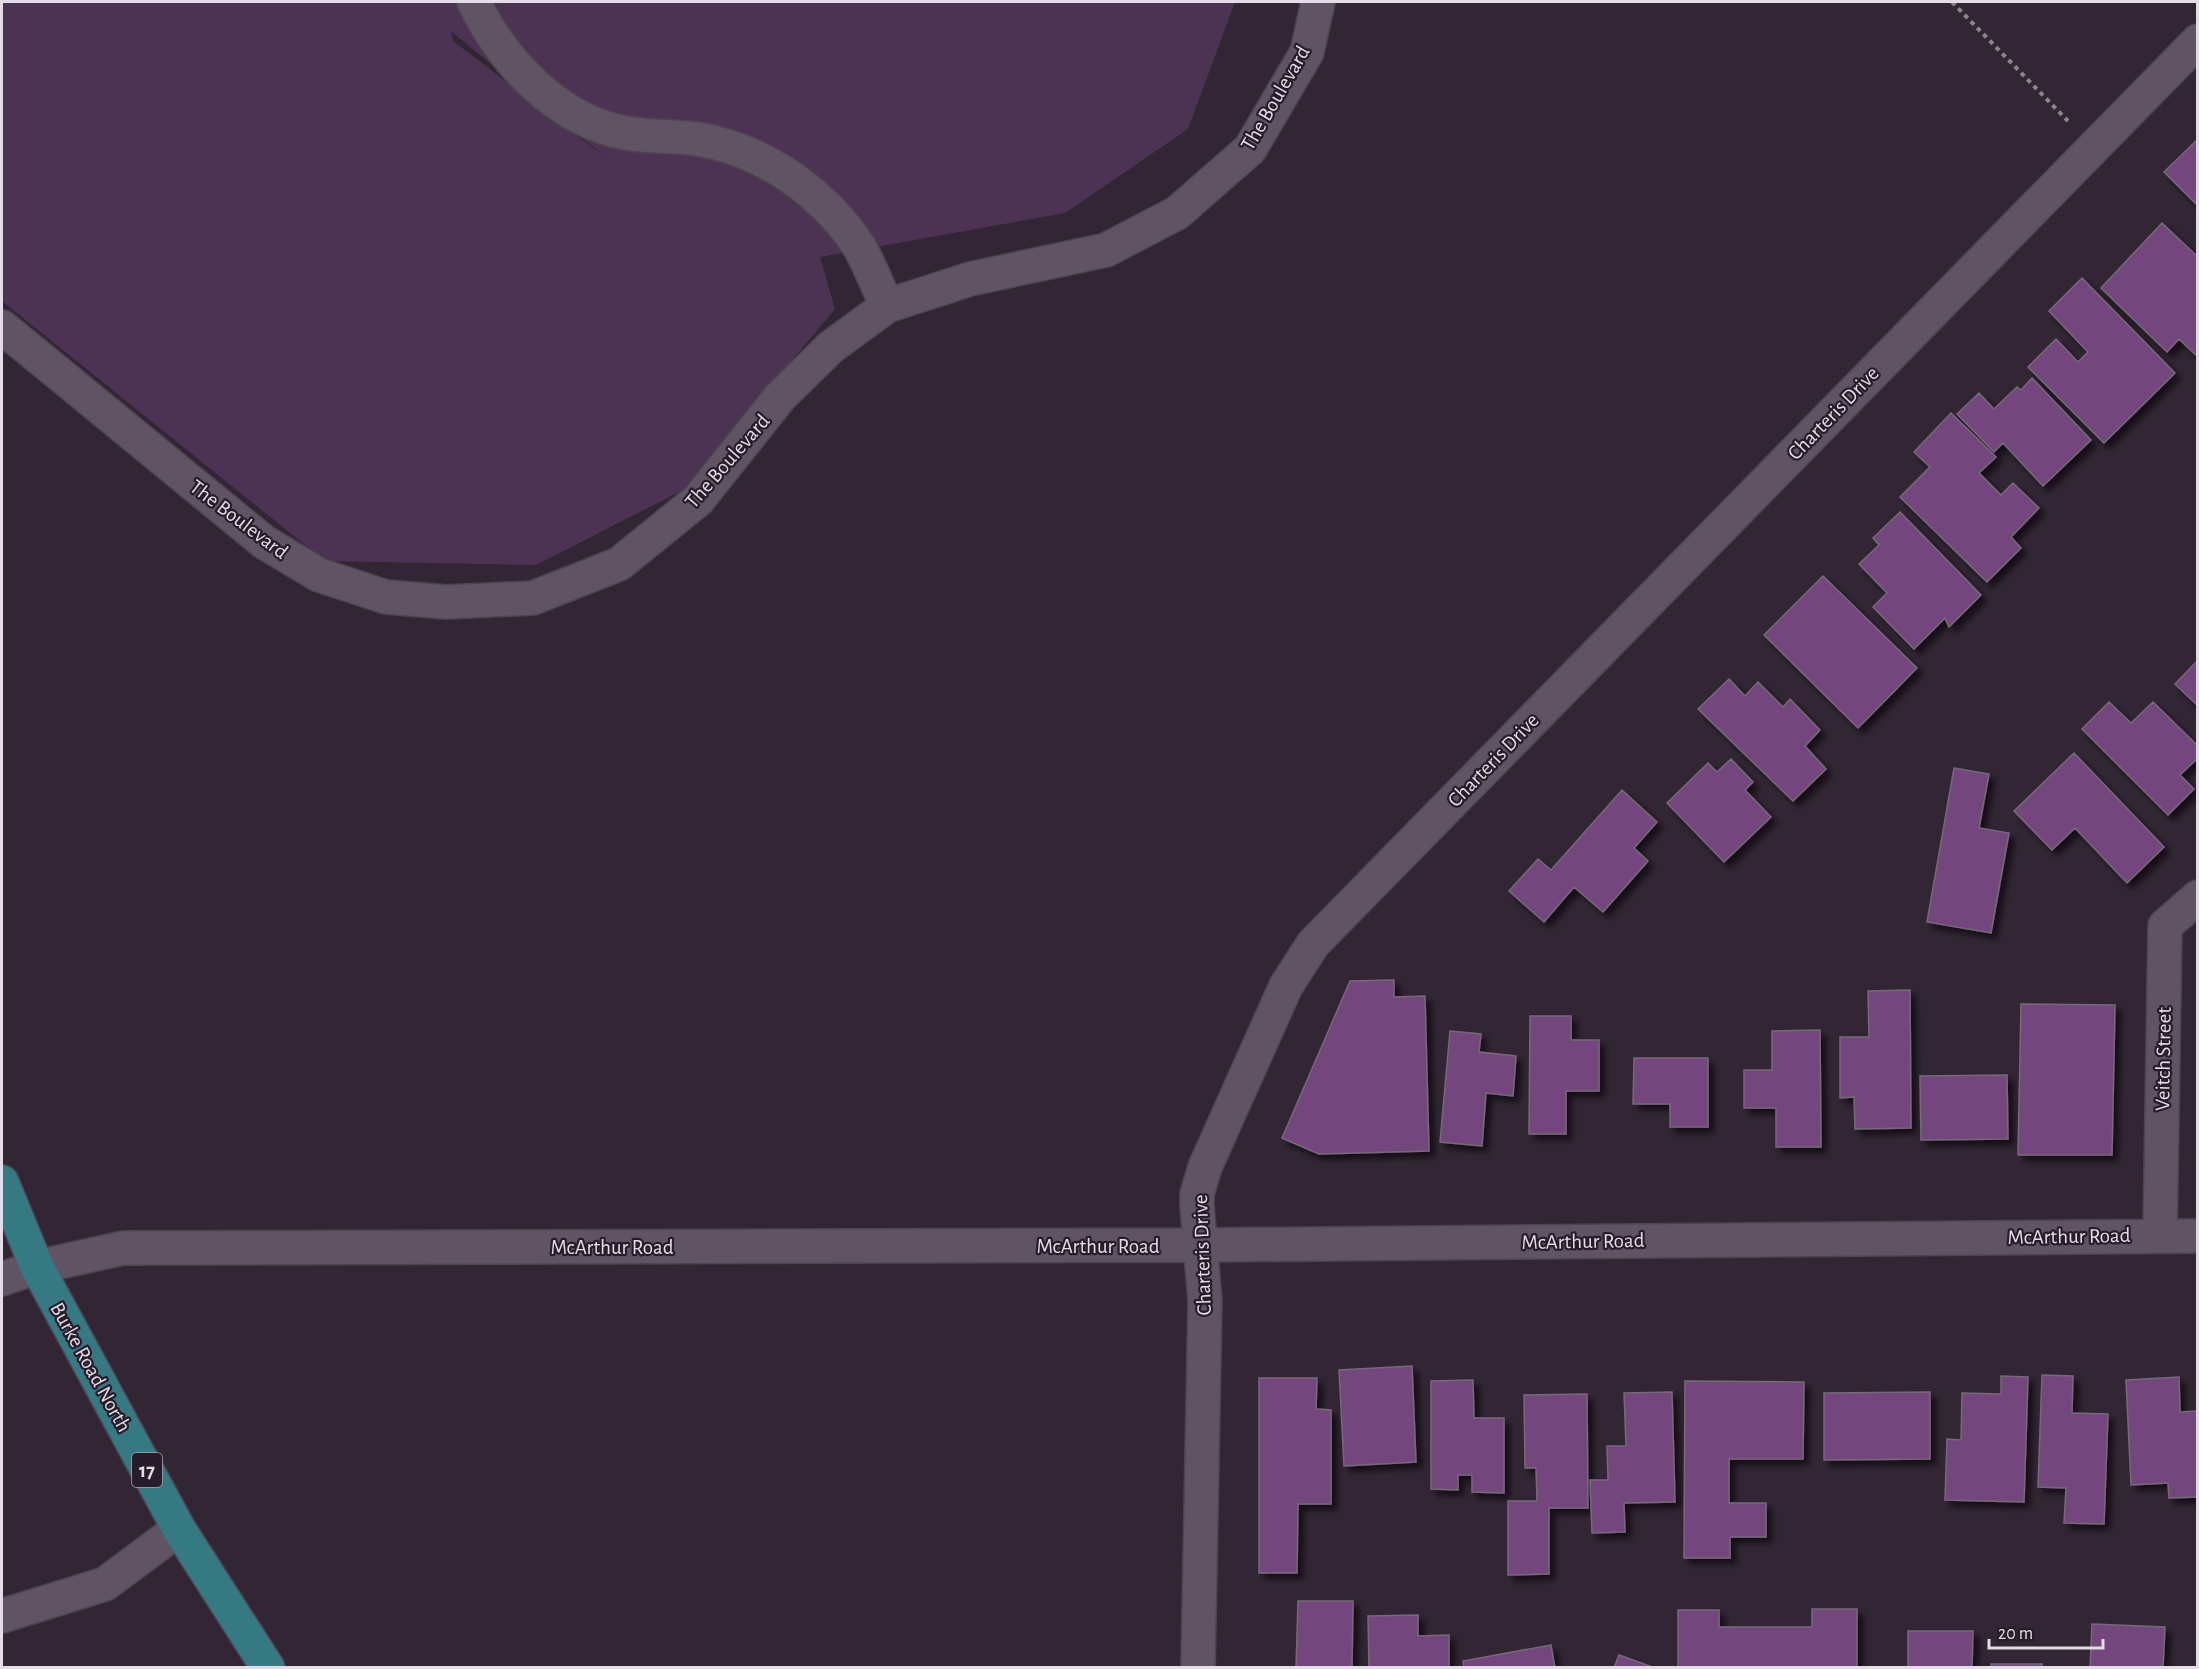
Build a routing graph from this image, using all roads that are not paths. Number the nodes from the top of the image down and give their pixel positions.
1 (474, 2) edge
2 (1318, 2) edge
3 (2198, 41) edge
4 (887, 306) junction
5 (2, 327) edge
6 (2198, 897) edge
7 (2, 1182) edge
8 (2160, 1235) junction
9 (2198, 1236) edge
10 (1202, 1245) junction
11 (37, 1267) junction
12 (2, 1279) edge
13 (179, 1529) junction
14 (2, 1616) edge
15 (268, 1668) edge
16 (1198, 1668) edge

1 - 4 street
2 - 4 street, The Boulevard
3 - 10 street, Charteris Drive
4 - 5 street, The Boulevard
6 - 8 street, Veitch Street
7 - 11 main road, Burke Road North / 17
8 - 9 street, McArthur Road
8 - 10 street, McArthur Road
10 - 11 street, McArthur Road
10 - 16 street, Charteris Drive
11 - 12 street, McArthur Road
11 - 13 main road, Burke Road North / 17
13 - 14 street
13 - 15 main road, Burke Road North / 17

